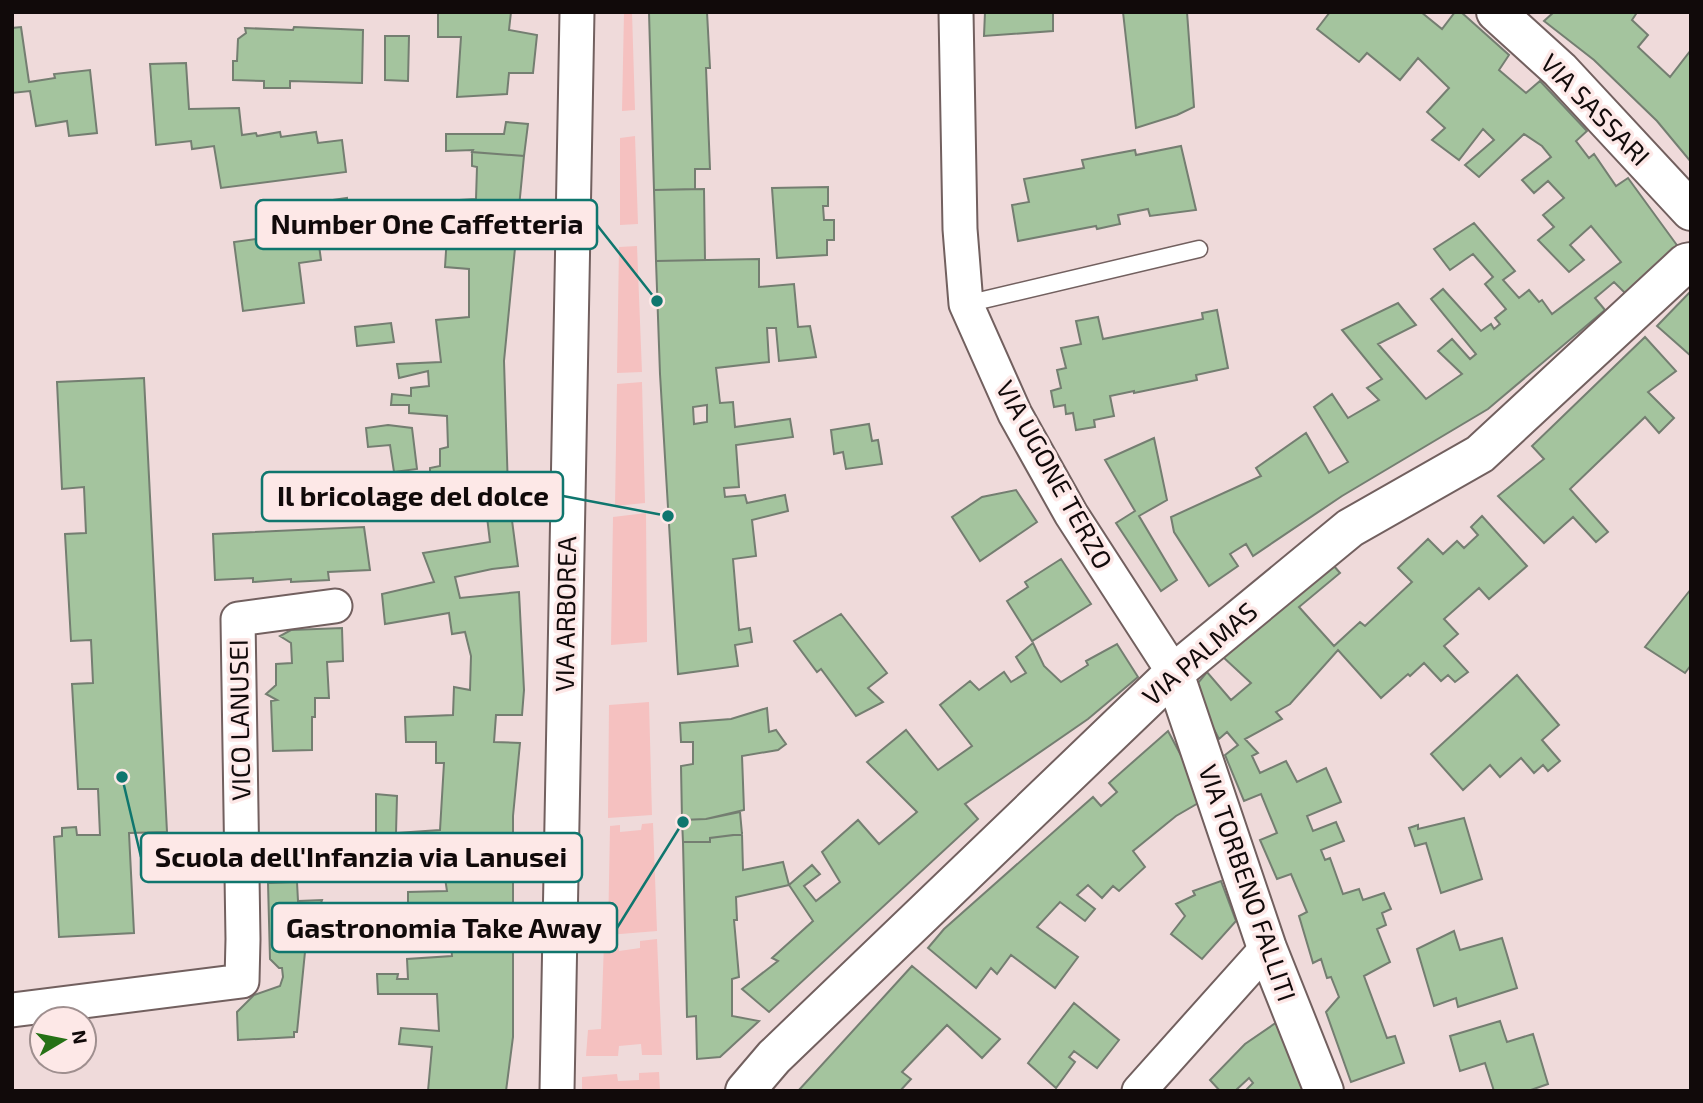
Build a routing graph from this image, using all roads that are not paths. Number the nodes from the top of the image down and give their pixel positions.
1 (578, 12) edge
2 (956, 12) edge
3 (1496, 12) edge
4 (1691, 211) edge
5 (1199, 249) dead end
6 (1691, 262) edge
7 (966, 304) junction
8 (335, 606) dead end
9 (1174, 673) junction
10 (1267, 948) junction
11 (12, 1010) edge
12 (557, 1091) edge
13 (745, 1091) edge
14 (1139, 1091) edge
15 (1324, 1091) edge

1 - 12 street, VIA ARBOREA
2 - 7 street, VIA UGONE TERZO
3 - 4 street, VIA SASSARI
5 - 7 lane
6 - 9 street, VIA PALMAS
7 - 9 street, VIA UGONE TERZO
8 - 11 street, VICO LANUSEI
9 - 10 street, VIA TORBENO FALLITI
9 - 13 street, VIA PALMAS
10 - 14 street
10 - 15 street, VIA TORBENO FALLITI

